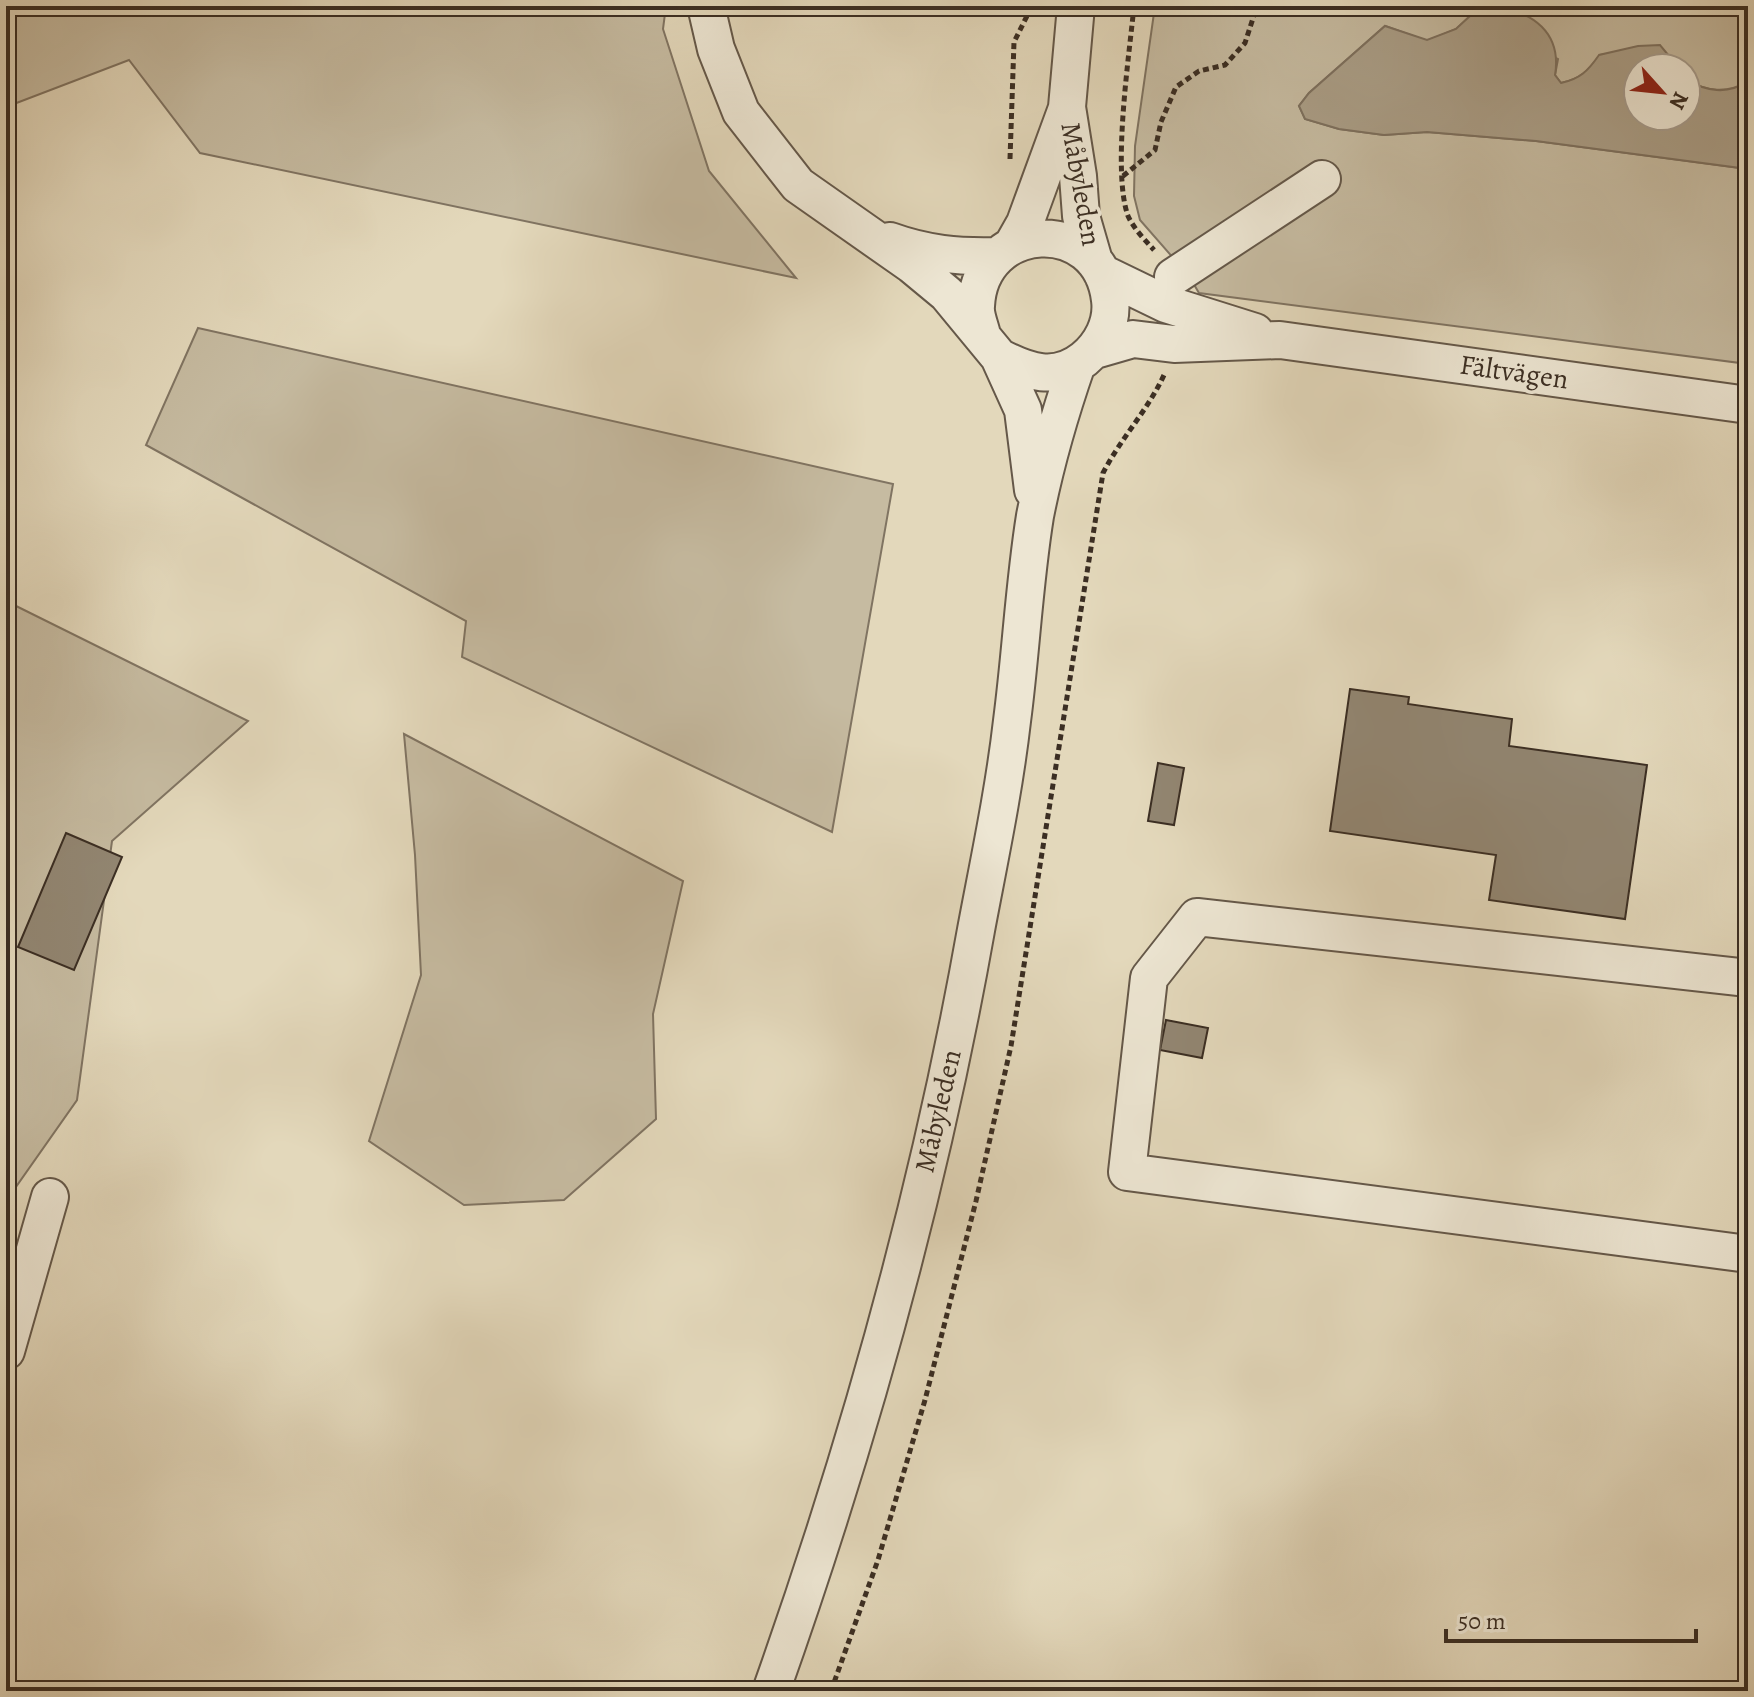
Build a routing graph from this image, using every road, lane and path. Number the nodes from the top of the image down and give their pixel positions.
1 (706, 6) edge
2 (1032, 6) edge
3 (1076, 6) edge
4 (1134, 6) edge
5 (1257, 6) edge
6 (1067, 107) junction
7 (1123, 140) dead end
8 (1018, 171) dead end
9 (1122, 177) dead end
10 (1322, 179) dead end
11 (859, 229) junction
12 (1004, 251) junction
13 (1098, 267) junction
14 (1173, 277) dead end
15 (1280, 340) junction
16 (991, 346) junction
17 (1086, 357) junction
18 (1748, 405) edge
19 (1098, 504) dead end
20 (1036, 515) junction
21 (1748, 978) edge
22 (50, 1197) dead end
23 (1748, 1254) edge
24 (6, 1351) edge
25 (771, 1691) edge
26 (831, 1691) edge

1 - 11 street
2 - 8 path
3 - 6 street, Måbyleden
4 - 7 path
5 - 9 path
6 - 12 street, Måbyleden
6 - 13 street, Måbyleden
10 - 14 street
11 - 12 street
11 - 16 street
12 - 13 street, Måbyleden
12 - 16 street, Måbyleden
13 - 15 street, Fältvägen
13 - 17 street, Måbyleden
15 - 17 street, Fältvägen
15 - 18 street, Fältvägen
16 - 17 street
16 - 20 street, Måbyleden
17 - 20 street, Måbyleden
19 - 26 path
20 - 25 street, Måbyleden
21 - 23 street
22 - 24 street

